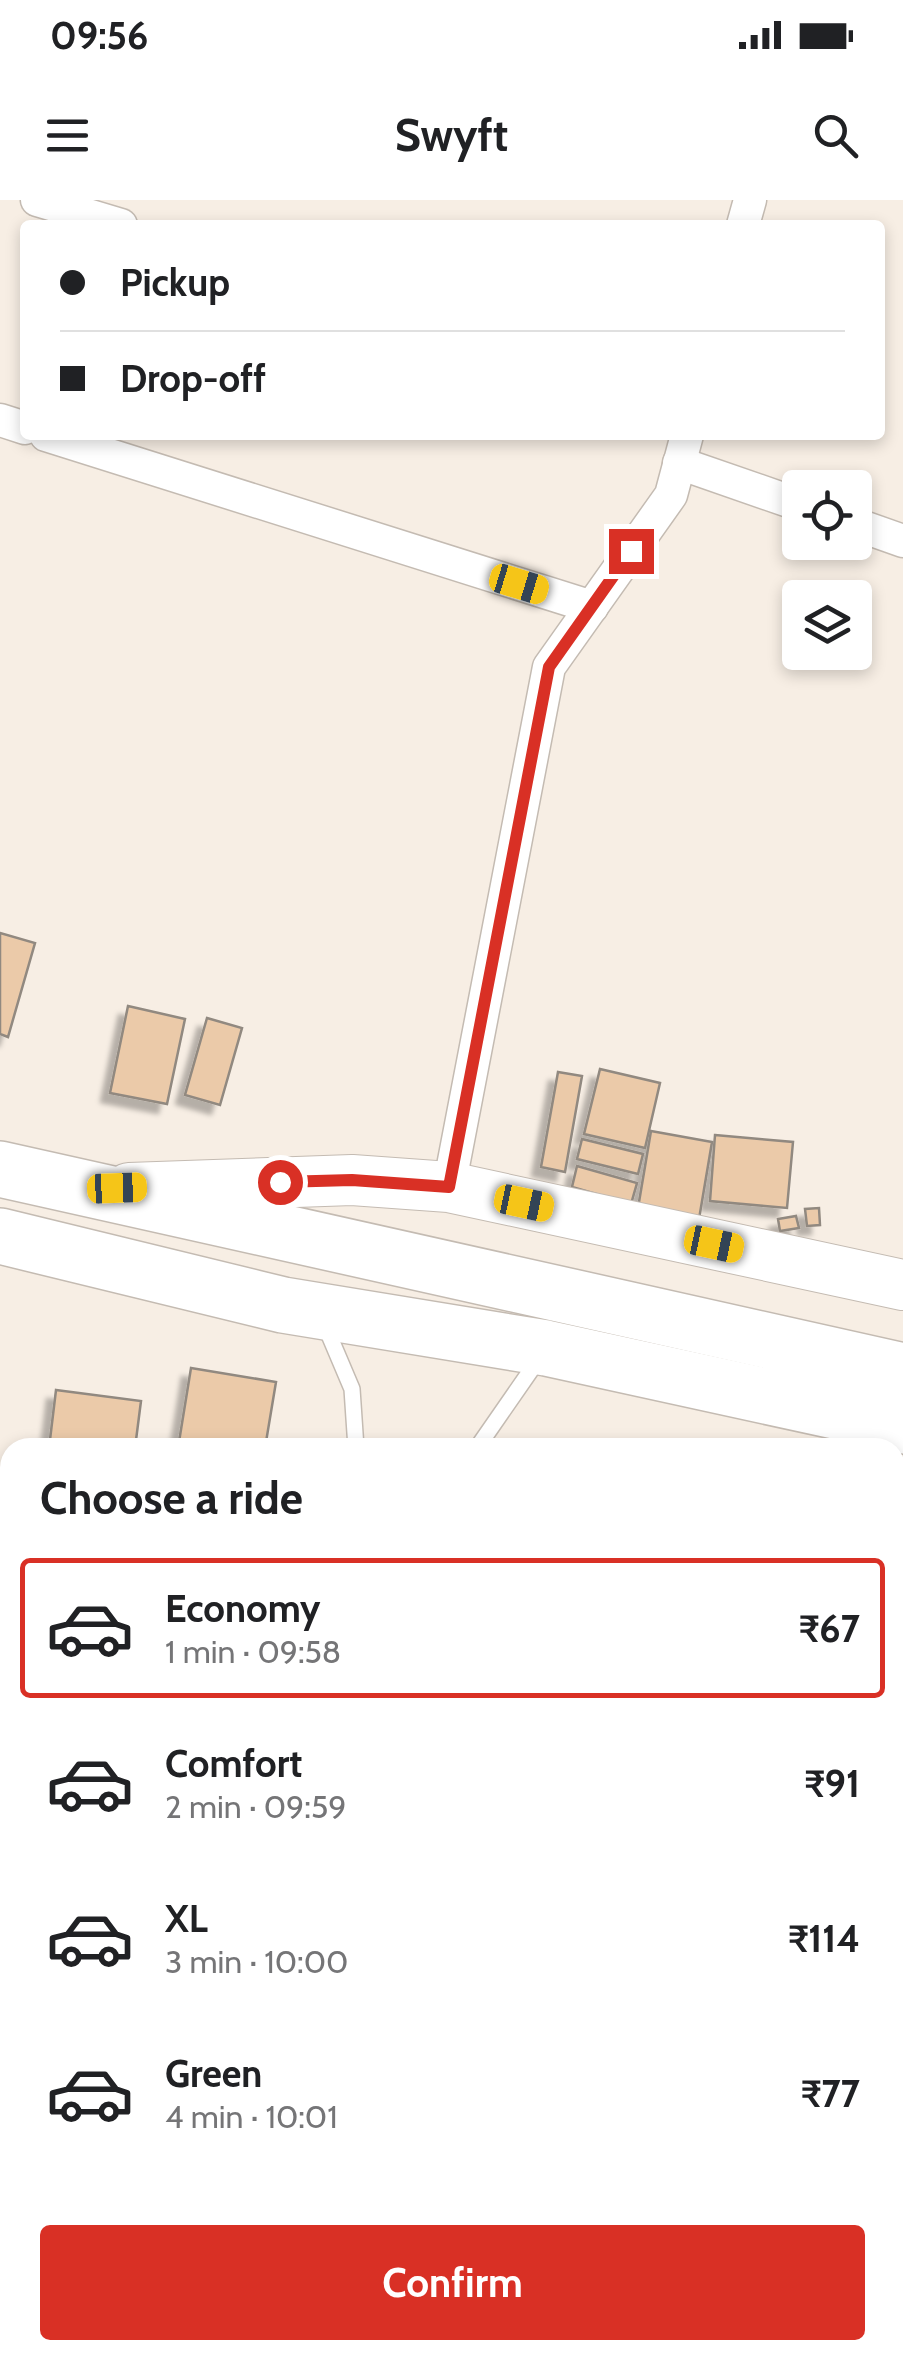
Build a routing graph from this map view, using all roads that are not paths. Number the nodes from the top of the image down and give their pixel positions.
1 (37, 200) edge
2 (104, 220) edge
3 (62, 440) edge
4 (683, 449) edge
5 (782, 496) edge
6 (872, 530) edge
7 (903, 540) edge
8 (592, 607) junction
9 (15, 1174) edge
10 (449, 1187) junction
11 (0, 1236) edge
12 (903, 1285) edge
13 (318, 1310) junction
14 (546, 1348) junction
15 (903, 1370) edge
16 (903, 1426) edge
17 (355, 1438) edge
18 (485, 1438) edge

1 - 2 street
3 - 8 street
4 - 5 street
4 - 8 street
6 - 7 street
8 - 10 street
9 - 10 main road
9 - 15 highway
10 - 12 main road
11 - 13 highway
13 - 14 highway
13 - 17 lane
14 - 16 highway
14 - 18 lane

